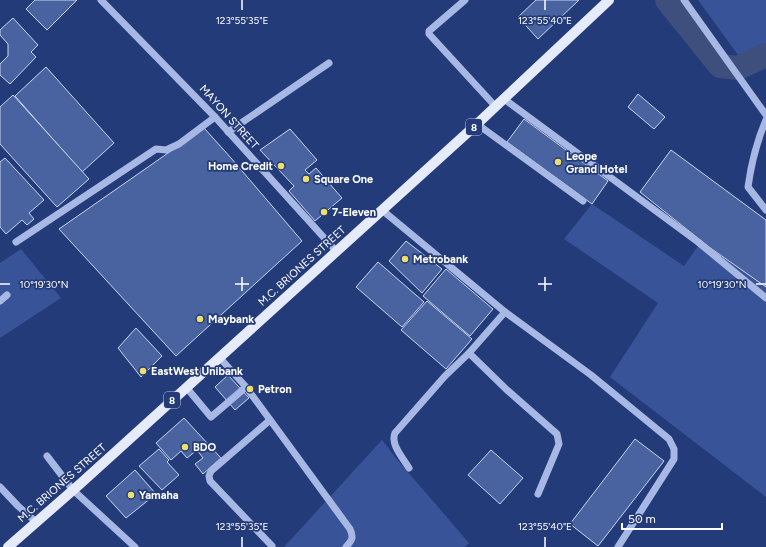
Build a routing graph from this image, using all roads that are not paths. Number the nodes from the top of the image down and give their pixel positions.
1 (101, 0) edge
2 (465, 0) edge
3 (610, 0) edge
4 (684, 0) edge
5 (329, 63) dead end
6 (504, 99) junction
7 (496, 107) junction
8 (766, 115) edge
9 (215, 116) junction
10 (766, 120) edge
11 (477, 124) junction
12 (228, 132) junction
13 (583, 201) dead end
14 (382, 210) junction
15 (766, 210) edge
16 (16, 242) dead end
17 (337, 252) junction
18 (8, 295) dead end
19 (766, 298) edge
20 (0, 301) edge
21 (505, 312) junction
22 (469, 352) junction
23 (219, 357) junction
24 (186, 387) junction
25 (246, 387) junction
26 (270, 420) junction
27 (48, 456) dead end
28 (409, 468) dead end
29 (0, 487) edge
30 (73, 490) junction
31 (538, 494) dead end
32 (36, 522) junction
33 (272, 546) dead end
34 (8, 547) edge
35 (135, 547) edge
36 (346, 547) edge
37 (618, 547) edge

1 - 9 street, MAYON STREET
2 - 7 street
3 - 6 main road, M.C. BRIONES STREET / 8
4 - 8 street
5 - 12 street
6 - 7 main road, M.C. BRIONES STREET / 8
6 - 19 street
7 - 11 main road, M.C. BRIONES STREET / 8
9 - 12 street, MAYON STREET
9 - 16 street
10 - 15 street
11 - 13 street
11 - 14 main road, M.C. BRIONES STREET / 8
12 - 17 street, MAYON STREET
14 - 17 main road, M.C. BRIONES STREET / 8
14 - 21 street
17 - 23 main road, M.C. BRIONES STREET / 8
18 - 20 street
21 - 22 street
21 - 37 street
22 - 28 street
22 - 31 street
23 - 24 main road, M.C. BRIONES STREET / 8
23 - 25 street
24 - 25 street
24 - 30 main road, M.C. BRIONES STREET / 8
25 - 26 street
26 - 33 street
26 - 36 street
27 - 30 street
29 - 32 street
30 - 32 main road, M.C. BRIONES STREET / 8
30 - 35 street
32 - 34 main road, M.C. BRIONES STREET / 8

